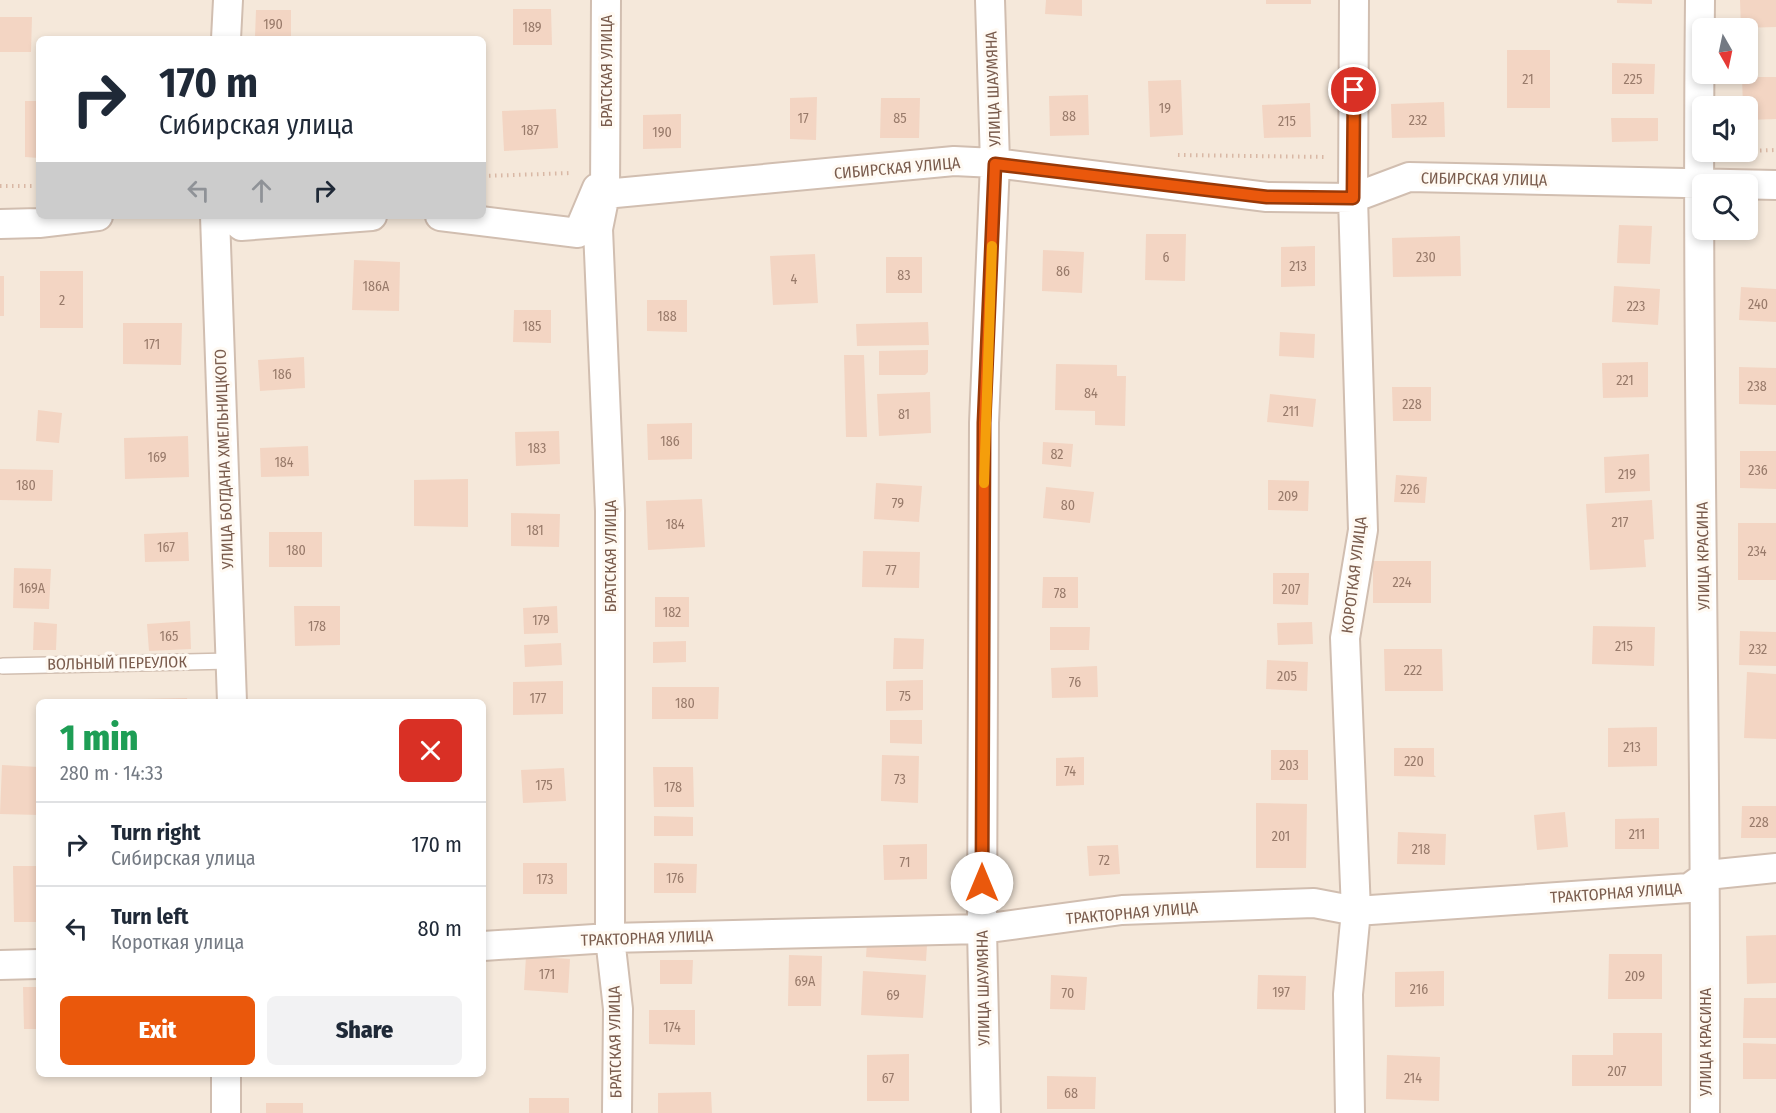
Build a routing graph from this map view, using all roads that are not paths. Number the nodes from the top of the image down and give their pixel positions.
1 (228, 0) edge
2 (606, 0) edge
3 (990, 0) edge
4 (1354, 0) edge
5 (1700, 0) edge
6 (226, 36) edge
7 (995, 164) junction
8 (1698, 174) edge
9 (605, 183) junction
10 (1692, 183) edge
11 (1758, 185) edge
12 (1776, 185) edge
13 (1353, 198) junction
14 (73, 219) edge
15 (215, 219) edge
16 (233, 219) edge
17 (333, 219) edge
18 (465, 219) edge
19 (0, 224) edge
20 (1699, 240) edge
21 (231, 661) junction
22 (3, 666) dead end
23 (232, 699) edge
24 (1776, 868) edge
25 (1707, 875) junction
26 (1356, 911) junction
27 (982, 929) junction
28 (610, 938) junction
29 (486, 946) edge
30 (36, 964) edge
31 (0, 965) edge
32 (226, 1077) edge
33 (226, 1113) edge
34 (617, 1113) edge
35 (986, 1113) edge
36 (1350, 1113) edge
37 (1705, 1113) edge

1 - 6 street
2 - 9 street, БРАТСКАЯ УЛИЦА
3 - 7 street, УЛИЦА ШАУМЯНА
4 - 13 street, КОРОТКАЯ УЛИЦА
5 - 8 street, УЛИЦА КРАСИНА
7 - 9 street, СИБИРСКАЯ УЛИЦА
7 - 13 street, СИБИРСКАЯ УЛИЦА
7 - 27 street, УЛИЦА ШАУМЯНА
9 - 18 street
9 - 28 street, БРАТСКАЯ УЛИЦА
10 - 13 street, СИБИРСКАЯ УЛИЦА
11 - 12 street, СИБИРСКАЯ УЛИЦА
13 - 26 street, КОРОТКАЯ УЛИЦА
14 - 19 street
15 - 21 street, УЛИЦА БОГДАНА ХМЕЛЬНИЦКОГО
16 - 17 street
20 - 25 street, УЛИЦА КРАСИНА
21 - 22 lane, ВОЛЬНЫЙ ПЕРЕУЛОК
21 - 23 street, УЛИЦА БОГДАНА ХМЕЛЬНИЦКОГО
24 - 25 street, ТРАКТОРНАЯ УЛИЦА
25 - 26 street, ТРАКТОРНАЯ УЛИЦА
25 - 37 street, УЛИЦА КРАСИНА
26 - 27 street, ТРАКТОРНАЯ УЛИЦА
26 - 36 street, КОРОТКАЯ УЛИЦА
27 - 28 street, ТРАКТОРНАЯ УЛИЦА
27 - 35 street, УЛИЦА ШАУМЯНА
28 - 29 street, ТРАКТОРНАЯ УЛИЦА
28 - 34 street, БРАТСКАЯ УЛИЦА
30 - 31 street
32 - 33 street

